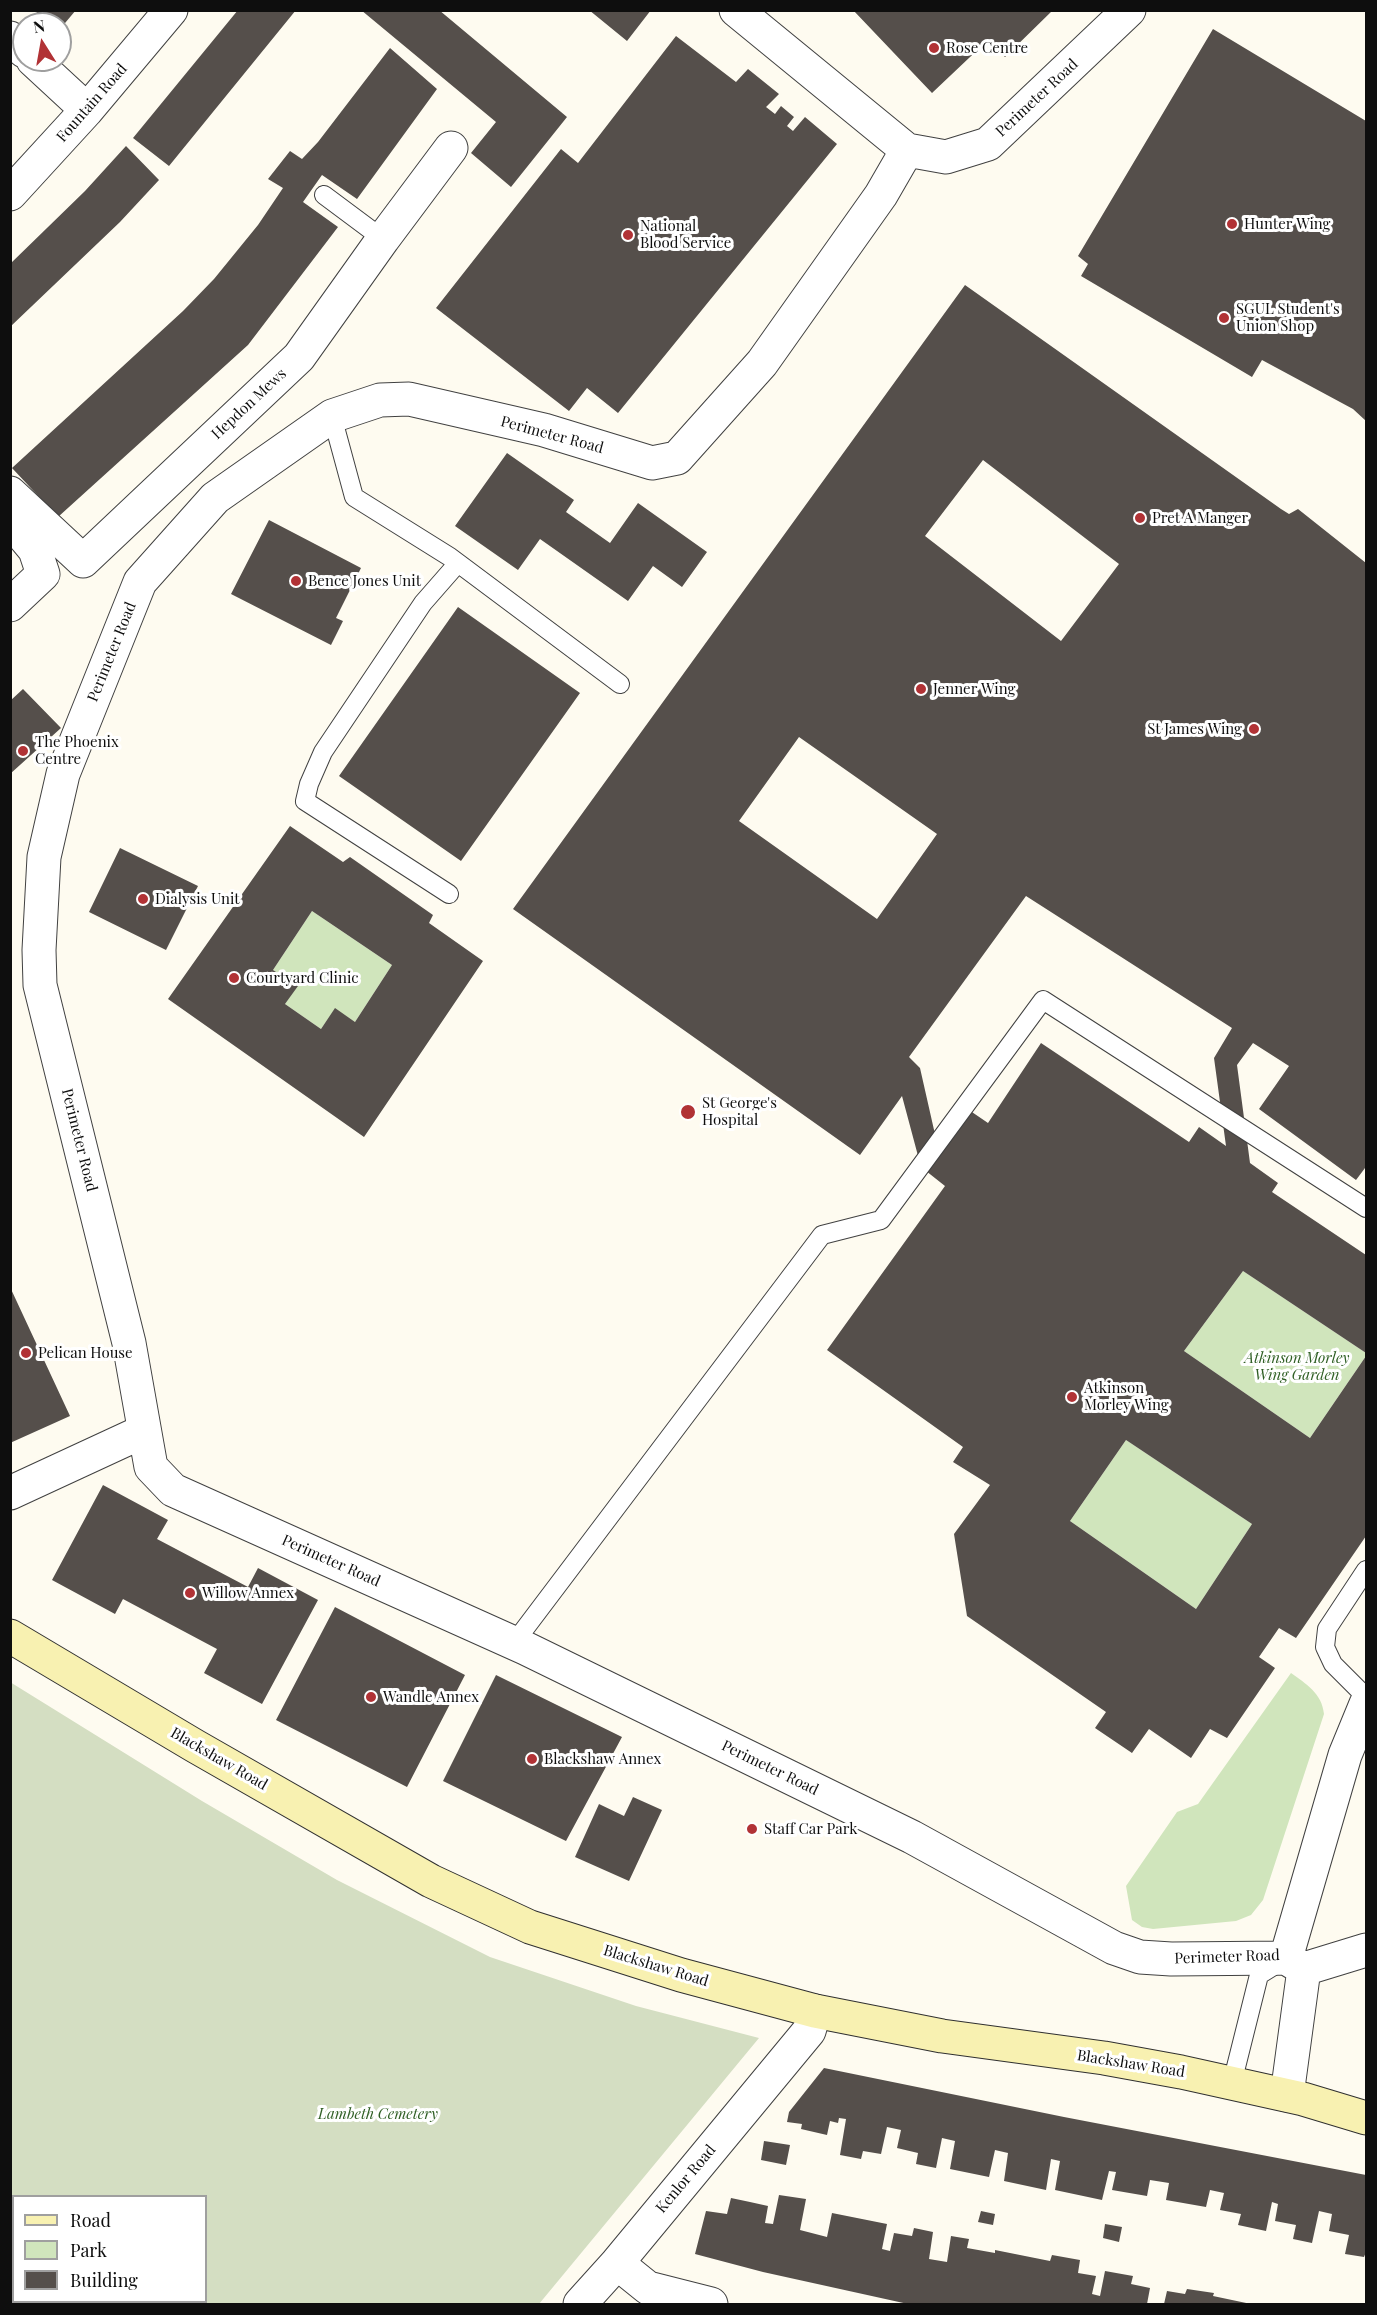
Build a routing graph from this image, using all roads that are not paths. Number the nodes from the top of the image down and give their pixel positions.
1 (171, 10) edge
2 (736, 10) edge
3 (1129, 10) edge
4 (46, 72) edge
5 (87, 110) junction
6 (451, 148) dead end
7 (907, 150) junction
8 (10, 194) edge
9 (324, 195) dead end
10 (383, 238) junction
11 (332, 416) junction
12 (10, 493) edge
13 (10, 520) edge
14 (458, 563) junction
15 (10, 605) edge
16 (620, 684) dead end
17 (449, 894) dead end
18 (1366, 1208) edge
19 (144, 1431) junction
20 (10, 1492) edge
21 (1366, 1570) edge
22 (10, 1636) edge
23 (514, 1643) junction
24 (1366, 1697) edge
25 (1366, 1704) edge
26 (1366, 1950) edge
27 (1295, 1963) junction
28 (815, 2011) junction
29 (1232, 2083) junction
30 (1287, 2095) junction
31 (1366, 2118) edge
32 (616, 2263) junction
33 (580, 2304) edge
34 (711, 2304) edge

1 - 5 street, Fountain Road
2 - 7 street
3 - 7 street, Perimeter Road
4 - 5 street
5 - 8 street, Fountain Road
6 - 10 street, Hepdon Mews
7 - 11 street, Perimeter Road
9 - 10 lane
10 - 12 street, Hepdon Mews
11 - 14 lane
11 - 19 street, Perimeter Road
13 - 15 street
14 - 16 lane
14 - 17 lane
18 - 23 lane
19 - 20 street
19 - 23 street, Perimeter Road
21 - 24 lane
22 - 28 street, Blackshaw Road
23 - 27 street, Perimeter Road
25 - 27 street, Perimeter Road
26 - 27 street
27 - 29 lane
27 - 30 street
28 - 29 street, Blackshaw Road
28 - 32 street, Kenlor Road
29 - 30 street, Blackshaw Road
30 - 31 street, Blackshaw Road
32 - 33 street, Kenlor Road
32 - 34 street

